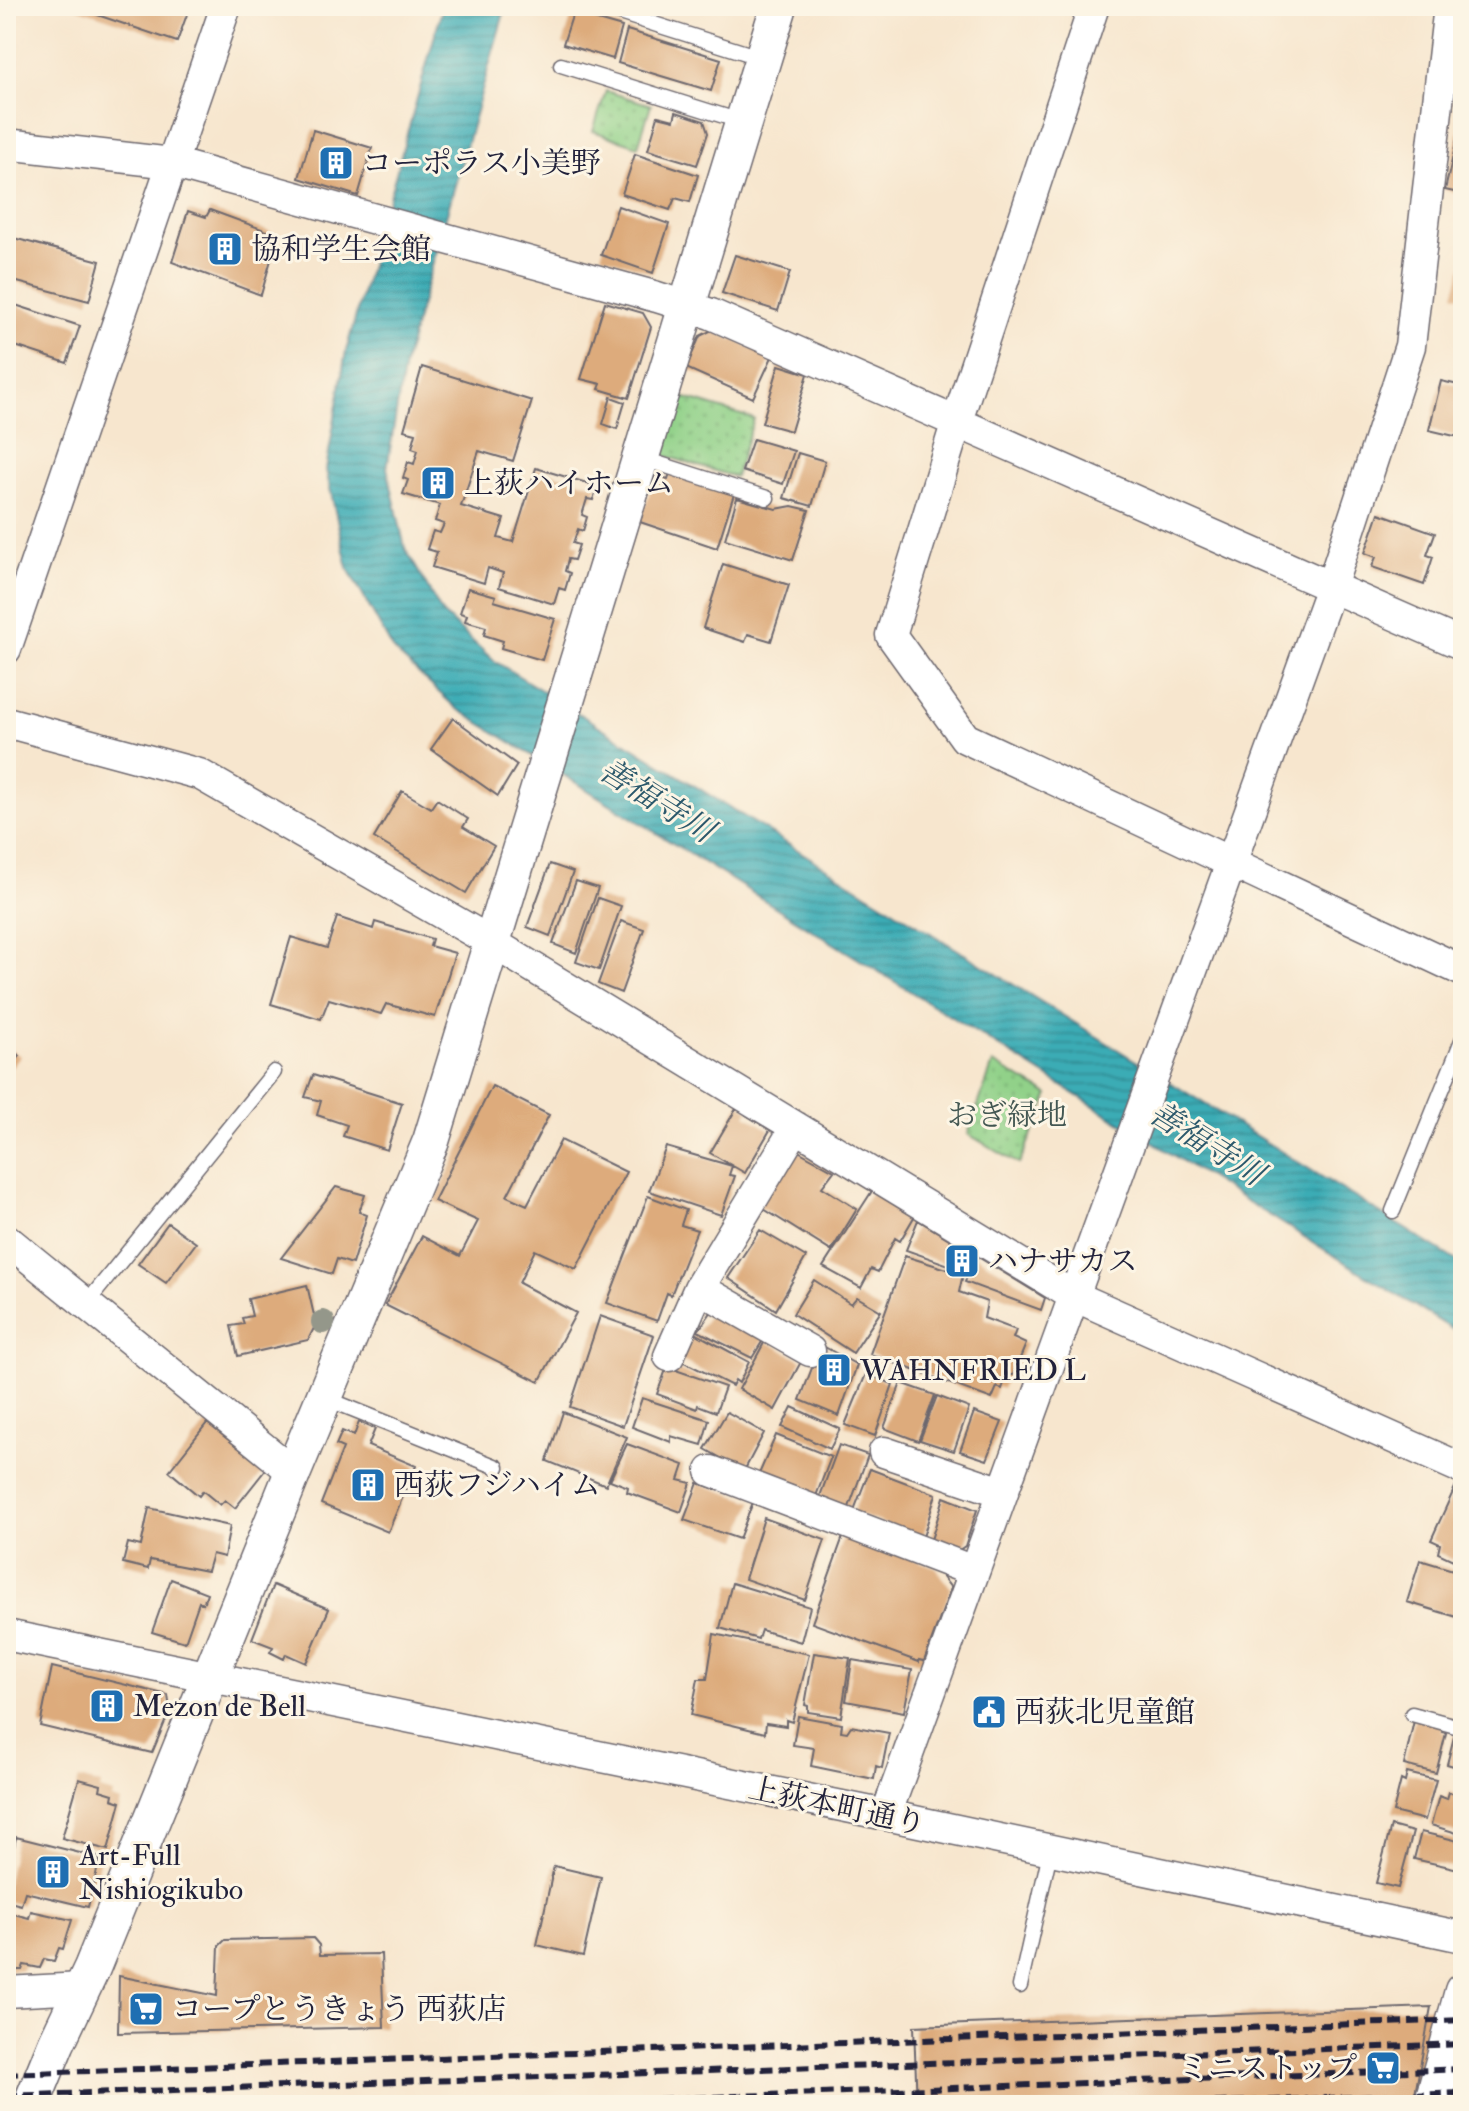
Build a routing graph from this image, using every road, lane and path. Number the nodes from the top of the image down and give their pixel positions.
1 (226, 6) edge
2 (597, 6) edge
3 (779, 6) edge
4 (1094, 6) edge
5 (1449, 6) edge
6 (763, 58) junction
7 (561, 65) dead end
8 (743, 122) junction
9 (6, 144) edge
10 (172, 163) junction
11 (687, 306) junction
12 (957, 421) junction
13 (641, 458) junction
14 (767, 498) dead end
15 (1331, 587) junction
16 (1463, 645) edge
17 (6, 649) edge
18 (6, 722) edge
19 (1231, 863) junction
20 (493, 943) junction
21 (1463, 971) edge
22 (1463, 1038) edge
23 (274, 1072) dead end
24 (796, 1127) junction
25 (1393, 1211) dead end
26 (6, 1239) edge
27 (699, 1288) junction
28 (1072, 1295) junction
29 (86, 1304) junction
30 (810, 1351) dead end
31 (669, 1356) dead end
32 (325, 1398) junction
33 (884, 1452) dead end
34 (497, 1467) dead end
35 (1463, 1469) edge
36 (711, 1471) dead end
37 (293, 1472) junction
38 (1002, 1492) junction
39 (973, 1571) junction
40 (6, 1635) edge
41 (210, 1677) junction
42 (1412, 1714) dead end
43 (1463, 1728) edge
44 (886, 1815) junction
45 (1050, 1852) junction
46 (1463, 1937) edge
47 (1020, 1986) dead end
48 (82, 1988) junction
49 (1463, 1991) edge
50 (6, 1992) edge
51 (31, 2105) edge
52 (1432, 2105) edge

1 - 10 street
2 - 6 lane
3 - 6 street
4 - 12 street
5 - 15 street
6 - 8 street
7 - 8 lane
8 - 11 street
9 - 10 street
10 - 11 street
10 - 17 street
11 - 12 street
11 - 13 street
12 - 15 street
12 - 19 street
13 - 14 lane
13 - 20 street
15 - 16 street
15 - 19 street
18 - 20 street
19 - 21 street
19 - 28 street
20 - 24 street
20 - 32 street
22 - 25 lane
23 - 29 lane
24 - 27 street
24 - 28 street
26 - 29 street
27 - 30 street
27 - 31 street
28 - 35 street
28 - 38 street
29 - 37 street
32 - 34 lane
32 - 37 street
33 - 38 street
36 - 39 street
37 - 41 street
38 - 39 street
39 - 44 street
40 - 41 street, 上荻本町通り
41 - 44 street, 上荻本町通り
41 - 48 street
42 - 43 lane
44 - 45 street, 上荻本町通り
45 - 46 street, 上荻本町通り
45 - 47 lane
48 - 50 street
48 - 51 street
49 - 52 street

